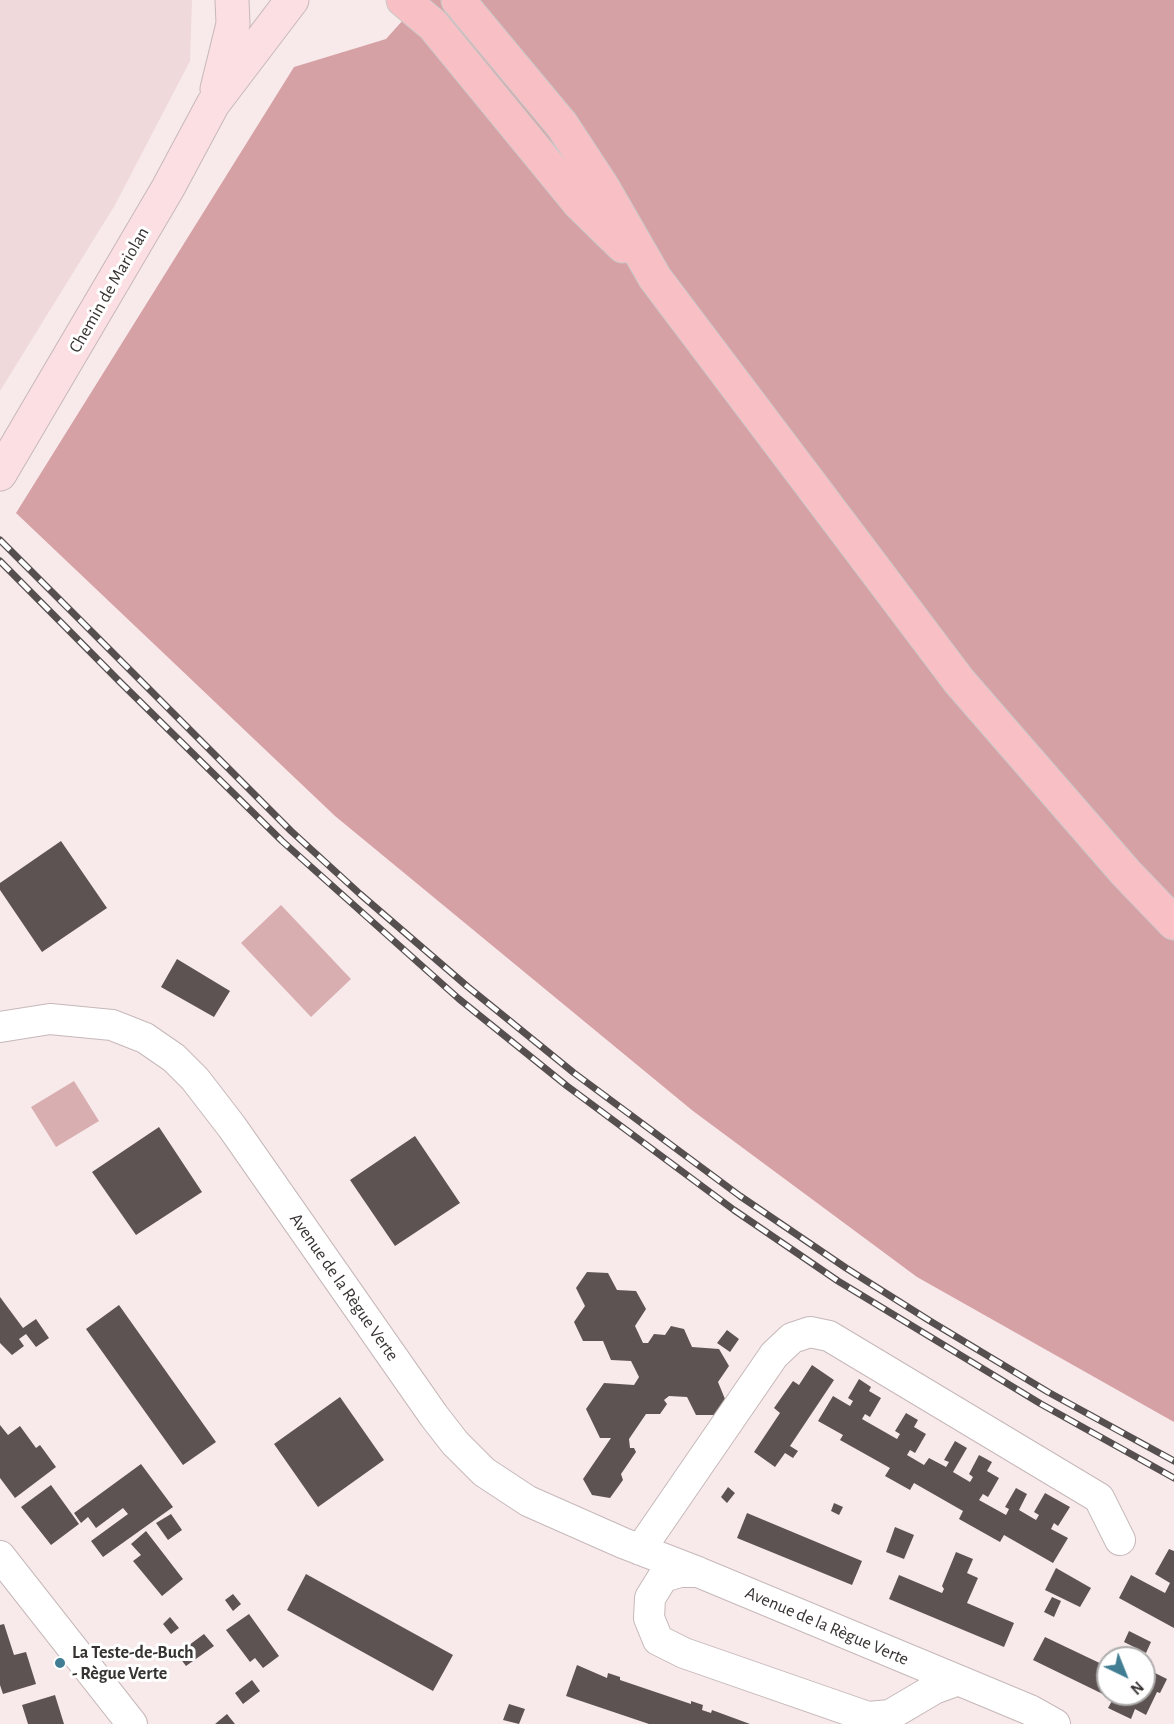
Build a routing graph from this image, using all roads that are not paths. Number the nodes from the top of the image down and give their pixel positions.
1 (232, 0) edge
2 (292, 0) edge
3 (403, 0) edge
4 (458, 0) edge
5 (213, 104) junction
6 (655, 278) junction
7 (0, 474) edge
8 (1174, 923) edge
9 (0, 1027) edge
10 (1120, 1540) dead end
11 (640, 1550) junction
12 (0, 1556) edge
13 (698, 1572) junction
14 (956, 1681) junction
15 (132, 1724) edge
16 (1055, 1724) edge

1 - 5 main road, Chemin de Mariolan
2 - 5 main road, Chemin de Mariolan
3 - 6 main road
4 - 6 main road
5 - 7 main road, Chemin de Mariolan
6 - 8 main road
9 - 11 street, Avenue de la Règue Verte
10 - 11 street
11 - 13 street, Avenue de la Règue Verte
12 - 15 street
13 - 14 street, Avenue de la Règue Verte
13 - 14 street, Avenue de la Règue Verte
14 - 16 street, Avenue de la Règue Verte

